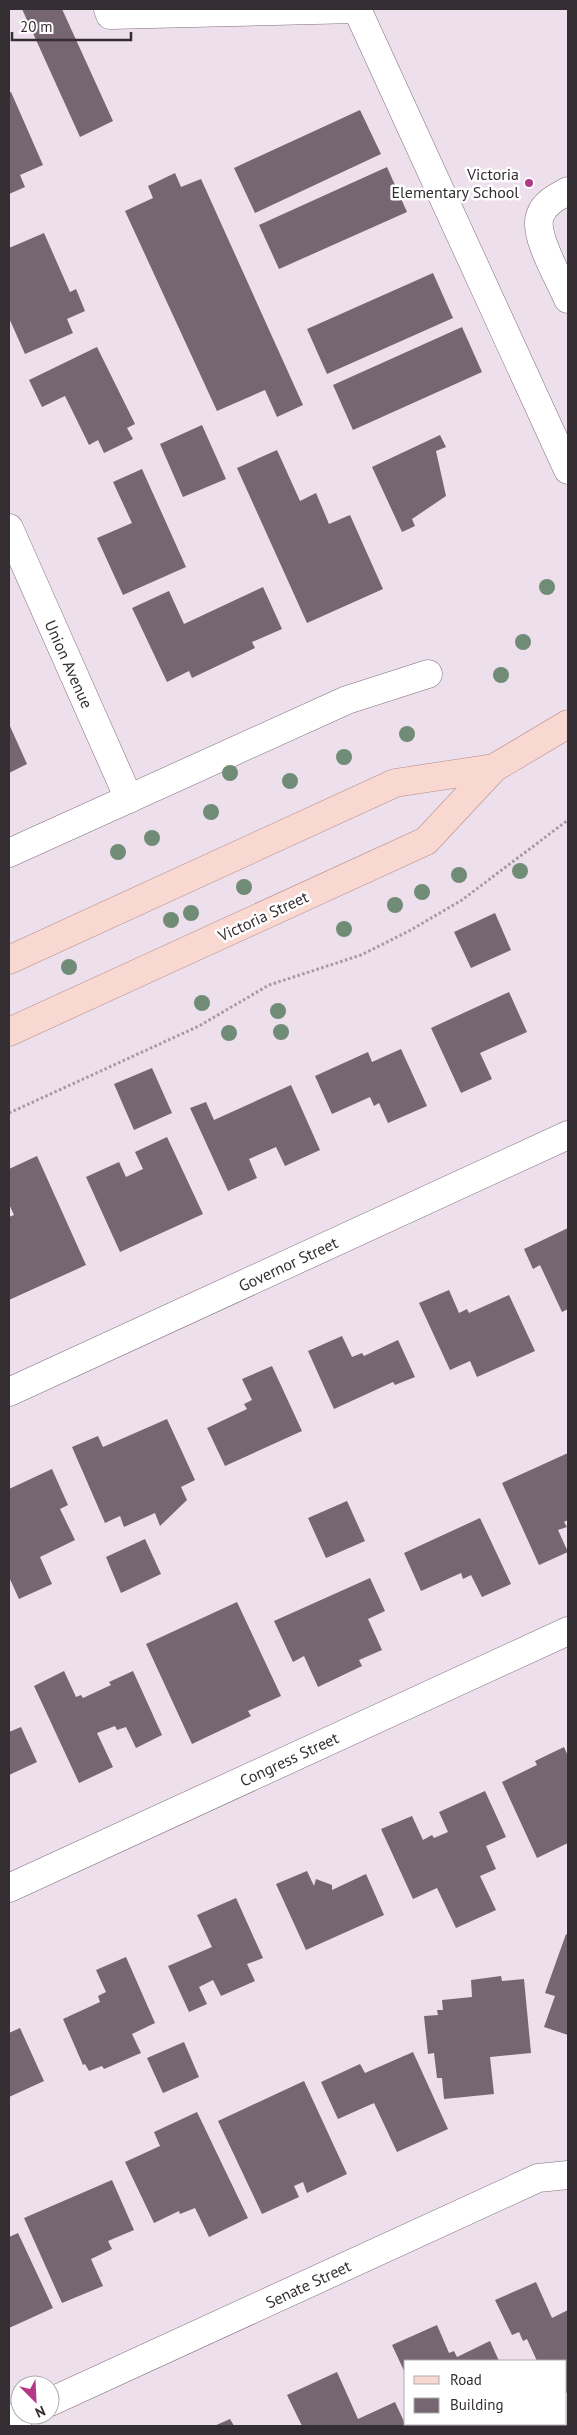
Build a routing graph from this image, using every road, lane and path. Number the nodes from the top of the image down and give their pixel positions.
1 (108, 9) edge
2 (357, 9) edge
3 (568, 191) edge
4 (568, 299) edge
5 (568, 470) edge
6 (9, 528) edge
7 (428, 674) dead end
8 (568, 724) edge
9 (494, 768) junction
10 (129, 799) junction
11 (568, 820) edge
12 (9, 853) edge
13 (9, 960) edge
14 (9, 1032) edge
15 (9, 1113) edge
16 (568, 1135) edge
17 (9, 1392) edge
18 (568, 1631) edge
19 (9, 1888) edge
20 (568, 2175) edge
21 (60, 2397) edge

1 - 2 street
2 - 5 street
3 - 4 street
6 - 10 street, Union Avenue
7 - 10 street
8 - 9 main road, Victoria Street
9 - 13 main road, Victoria Street
9 - 14 main road, Victoria Street
10 - 12 street
11 - 15 path
16 - 17 street, Governor Street
18 - 19 street, Congress Street
20 - 21 street, Senate Street

